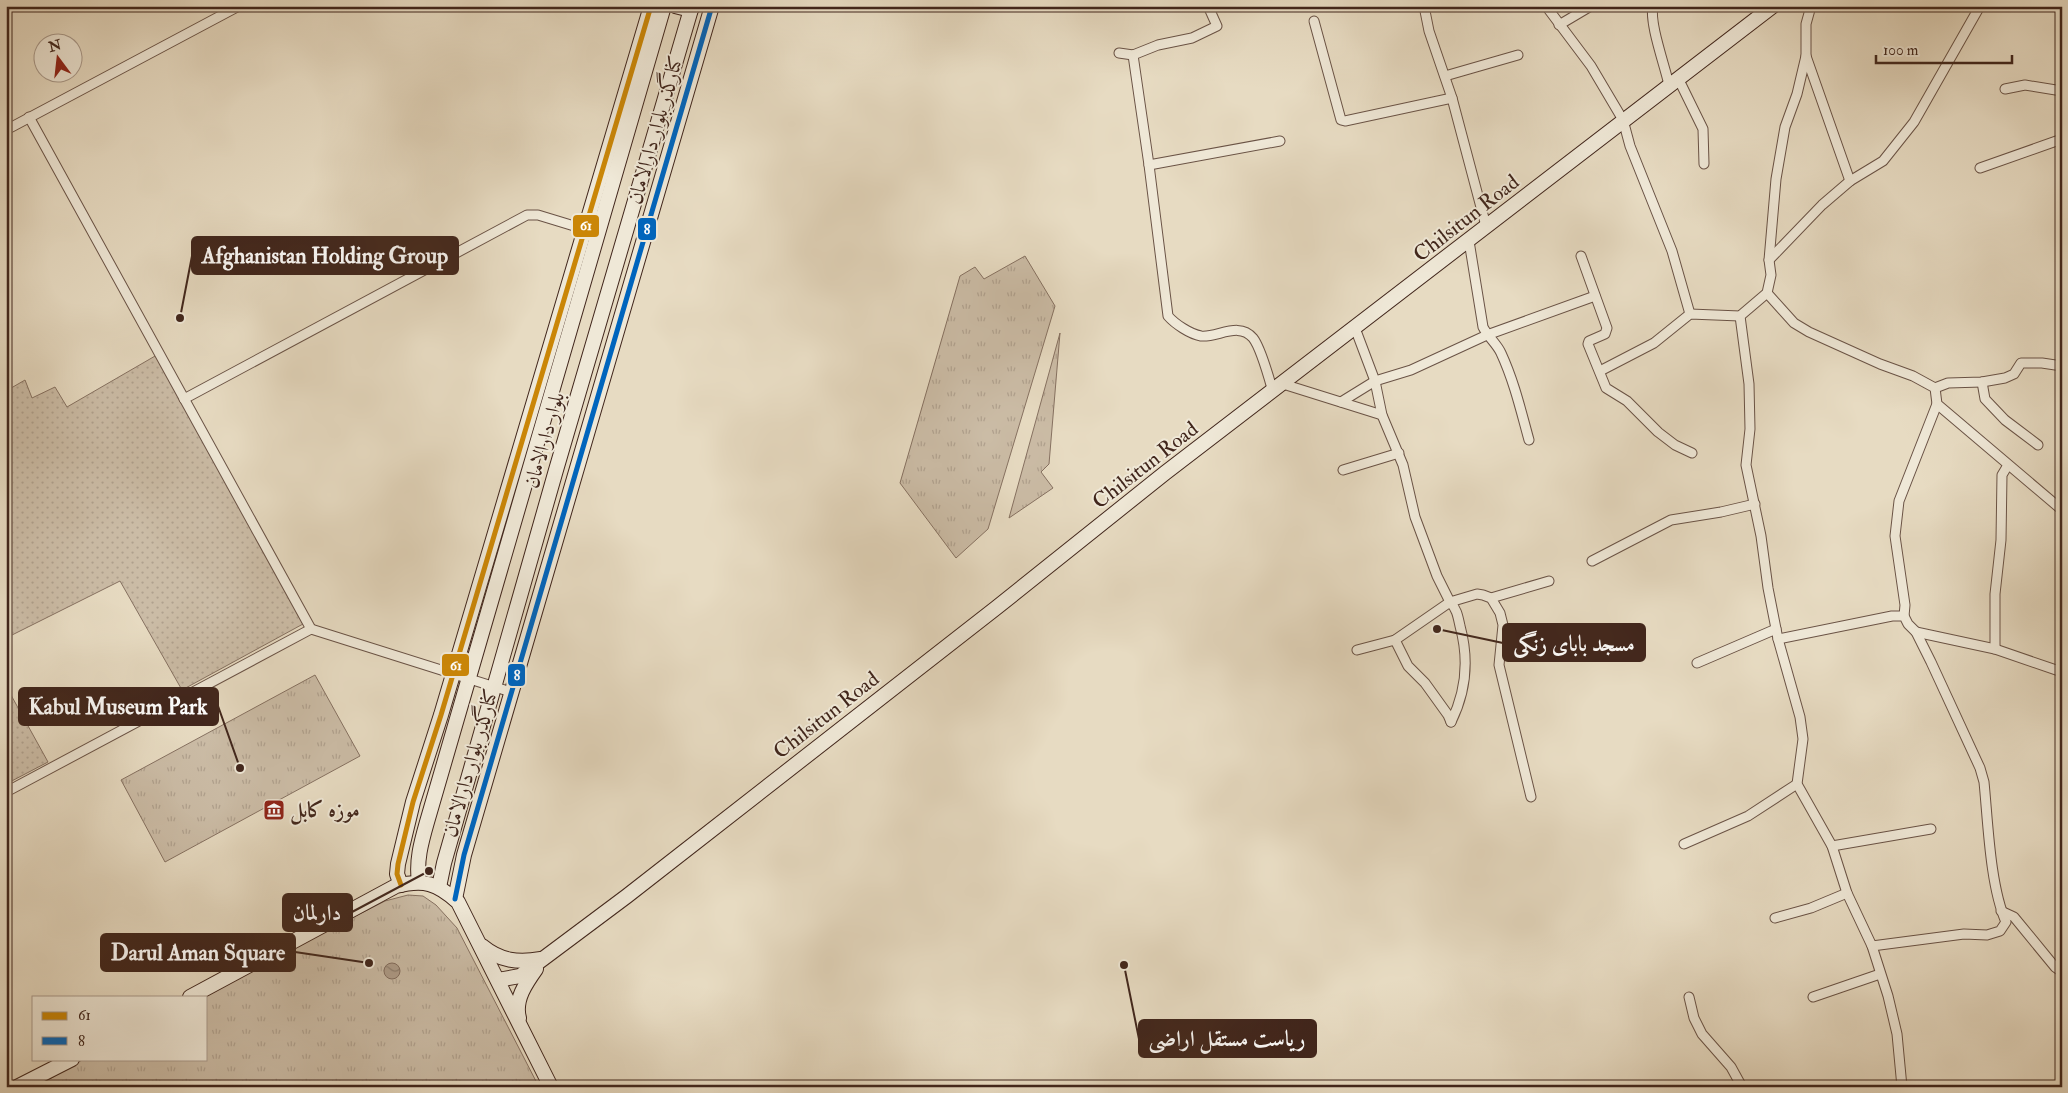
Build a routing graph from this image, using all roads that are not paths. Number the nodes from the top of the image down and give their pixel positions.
1 (239, 6) edge
2 (650, 6) edge
3 (664, 6) edge
4 (675, 6) edge
5 (712, 6) edge
6 (1208, 6) edge
7 (1424, 6) edge
8 (1546, 6) edge
9 (1591, 6) edge
10 (1653, 6) edge
11 (1773, 6) edge
12 (1811, 6) edge
13 (1980, 6) edge
14 (692, 8) edge
15 (1314, 21) dead end
16 (1559, 24) junction
17 (1119, 53) dead end
18 (1133, 55) junction
19 (1518, 55) dead end
20 (1806, 56) junction
21 (1445, 76) junction
22 (1674, 82) junction
23 (2005, 89) dead end
24 (2062, 91) edge
25 (1452, 98) junction
26 (29, 118) junction
27 (1623, 120) junction
28 (6, 130) edge
29 (2062, 138) edge
30 (1280, 141) dead end
31 (1704, 164) dead end
32 (1149, 165) junction
33 (1980, 168) dead end
34 (1850, 181) junction
35 (1486, 226) junction
36 (584, 229) junction
37 (1469, 241) junction
38 (1581, 256) dead end
39 (1769, 260) junction
40 (1767, 293) junction
41 (1595, 296) junction
42 (1690, 314) junction
43 (1740, 316) junction
44 (1355, 328) junction
45 (1486, 334) junction
46 (2062, 366) edge
47 (1600, 372) junction
48 (1375, 381) junction
49 (1982, 382) junction
50 (1278, 388) junction
51 (1935, 388) junction
52 (184, 399) junction
53 (1341, 402) junction
54 (1937, 404) junction
55 (1382, 415) junction
56 (1529, 440) dead end
57 (2038, 445) dead end
58 (1399, 453) junction
59 (1692, 453) dead end
60 (2008, 465) junction
61 (1343, 470) dead end
62 (1755, 504) junction
63 (2062, 510) edge
64 (1592, 560) dead end
65 (1549, 581) dead end
66 (1491, 598) junction
67 (1450, 602) junction
68 (1904, 616) junction
69 (311, 629) junction
70 (1776, 629) junction
71 (1916, 632) junction
72 (1778, 639) junction
73 (1395, 640) junction
74 (1995, 649) junction
75 (1357, 650) dead end
76 (1698, 663) dead end
77 (2062, 672) edge
78 (453, 674) junction
79 (469, 678) junction
80 (494, 686) junction
81 (511, 692) junction
82 (1797, 784) junction
83 (6, 792) edge
84 (1531, 797) dead end
85 (1931, 829) dead end
86 (1684, 844) dead end
87 (1832, 846) junction
88 (419, 882) junction
89 (401, 885) junction
90 (439, 887) junction
91 (1847, 893) junction
92 (455, 899) junction
93 (2001, 911) junction
94 (1775, 918) dead end
95 (481, 944) junction
96 (1872, 946) junction
97 (544, 959) junction
98 (2062, 972) edge
99 (1880, 974) junction
100 (498, 980) junction
101 (192, 996) edge
102 (1689, 997) dead end
103 (1813, 997) dead end
104 (525, 1034) junction
105 (70, 1060) edge
106 (17, 1087) edge
107 (551, 1087) edge
108 (1742, 1087) edge
109 (1902, 1087) edge

1 - 26 street
2 - 36 main road, کنارگذر بلوار دارالامان
3 - 79 main road, بلوار دارالامان
4 - 14 main road
5 - 81 main road, کنارگذر بلوار دارالامان
6 - 18 street
7 - 21 street
8 - 16 street
9 - 16 street
10 - 22 street
11 - 22 main road, Chilsitun Road
12 - 20 street
13 - 34 street
14 - 80 main road, بلوار دارالامان
15 - 25 street
16 - 27 street
17 - 18 street
18 - 32 street
19 - 21 street
20 - 34 street
20 - 39 street
21 - 25 street
22 - 27 main road, Chilsitun Road
22 - 31 street
23 - 24 street
25 - 35 street
26 - 28 street
26 - 52 street
27 - 35 main road, Chilsitun Road
27 - 42 street
29 - 33 street
30 - 32 street
32 - 50 street
34 - 39 street
35 - 37 main road, Chilsitun Road
36 - 52 street
36 - 78 main road, کنارگذر بلوار دارالامان
37 - 44 main road, Chilsitun Road
37 - 45 street
38 - 41 street
39 - 40 street
40 - 43 street
40 - 51 street
41 - 45 street
41 - 47 street
42 - 43 street
42 - 47 street
43 - 62 street
44 - 48 street
44 - 50 main road, Chilsitun Road
45 - 48 street
45 - 56 street
46 - 49 street
47 - 59 street
48 - 53 street
48 - 55 street
49 - 51 street
49 - 57 street
50 - 53 street
50 - 97 main road, Chilsitun Road
51 - 54 street
52 - 69 street
53 - 55 street
54 - 60 street
54 - 68 street
55 - 58 street
58 - 61 street
58 - 67 street
60 - 63 street
60 - 74 street
62 - 64 street
62 - 70 street
65 - 66 street
66 - 67 street
66 - 84 street
67 - 73 street
67 - 73 street
68 - 71 street
68 - 72 street
69 - 78 street
69 - 83 street
70 - 72 street
70 - 76 street
71 - 74 street
71 - 93 street
72 - 82 street
73 - 75 street
74 - 77 street
78 - 79 street
78 - 89 main road, کنارگذر بلوار دارالامان
79 - 80 street
79 - 88 main road, بلوار دارالامان
80 - 81 street
80 - 90 main road, بلوار دارالامان
81 - 92 main road, کنارگذر بلوار دارالامان
82 - 86 street
82 - 87 street
85 - 87 street
87 - 91 street
88 - 89 main road
88 - 90 main road
89 - 101 main road
90 - 92 main road
91 - 94 street
91 - 96 street
92 - 95 main road
93 - 96 street
93 - 98 street
95 - 97 main road
95 - 100 main road
96 - 99 street
97 - 100 main road
97 - 104 main road
99 - 103 street
99 - 109 street
100 - 104 main road
102 - 108 street
104 - 107 main road
105 - 106 main road

